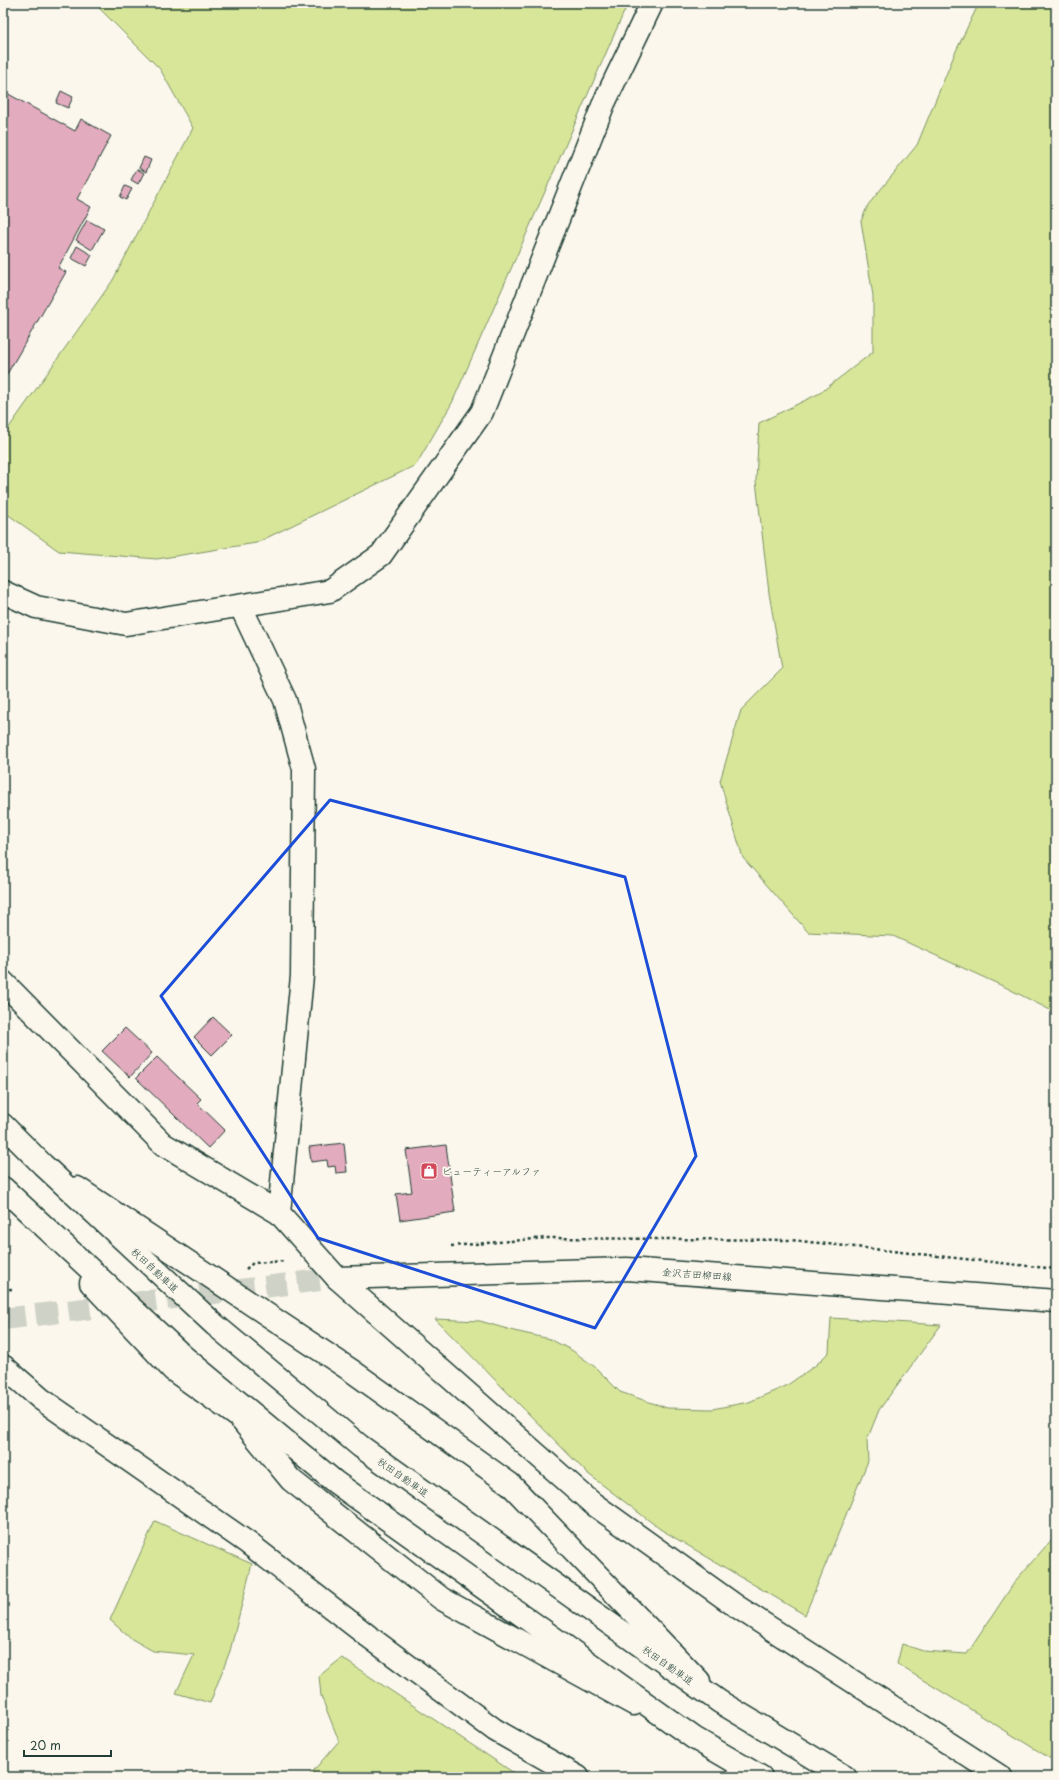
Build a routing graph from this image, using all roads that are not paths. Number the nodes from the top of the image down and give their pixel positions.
1 (652, 3) edge
2 (3, 592) edge
3 (241, 607) junction
4 (3, 982) edge
5 (3, 1125) edge
6 (43, 1165) junction
7 (7, 1192) edge
8 (279, 1213) junction
9 (337, 1278) junction
10 (1056, 1300) edge
11 (3, 1366) edge
12 (720, 1702) junction
13 (694, 1738) junction
14 (578, 1777) edge
15 (761, 1777) edge
16 (845, 1777) edge
17 (1001, 1777) edge

1 - 3 main road
2 - 3 main road
3 - 8 main road
4 - 8 main road
5 - 6 main road, 秋田自動車道
6 - 12 main road, 秋田自動車道
6 - 12 main road
7 - 13 main road
7 - 13 main road
8 - 9 main road
9 - 10 main road, 金沢吉田柳田線
9 - 17 main road
11 - 14 main road
12 - 16 main road, 秋田自動車道
13 - 15 main road

